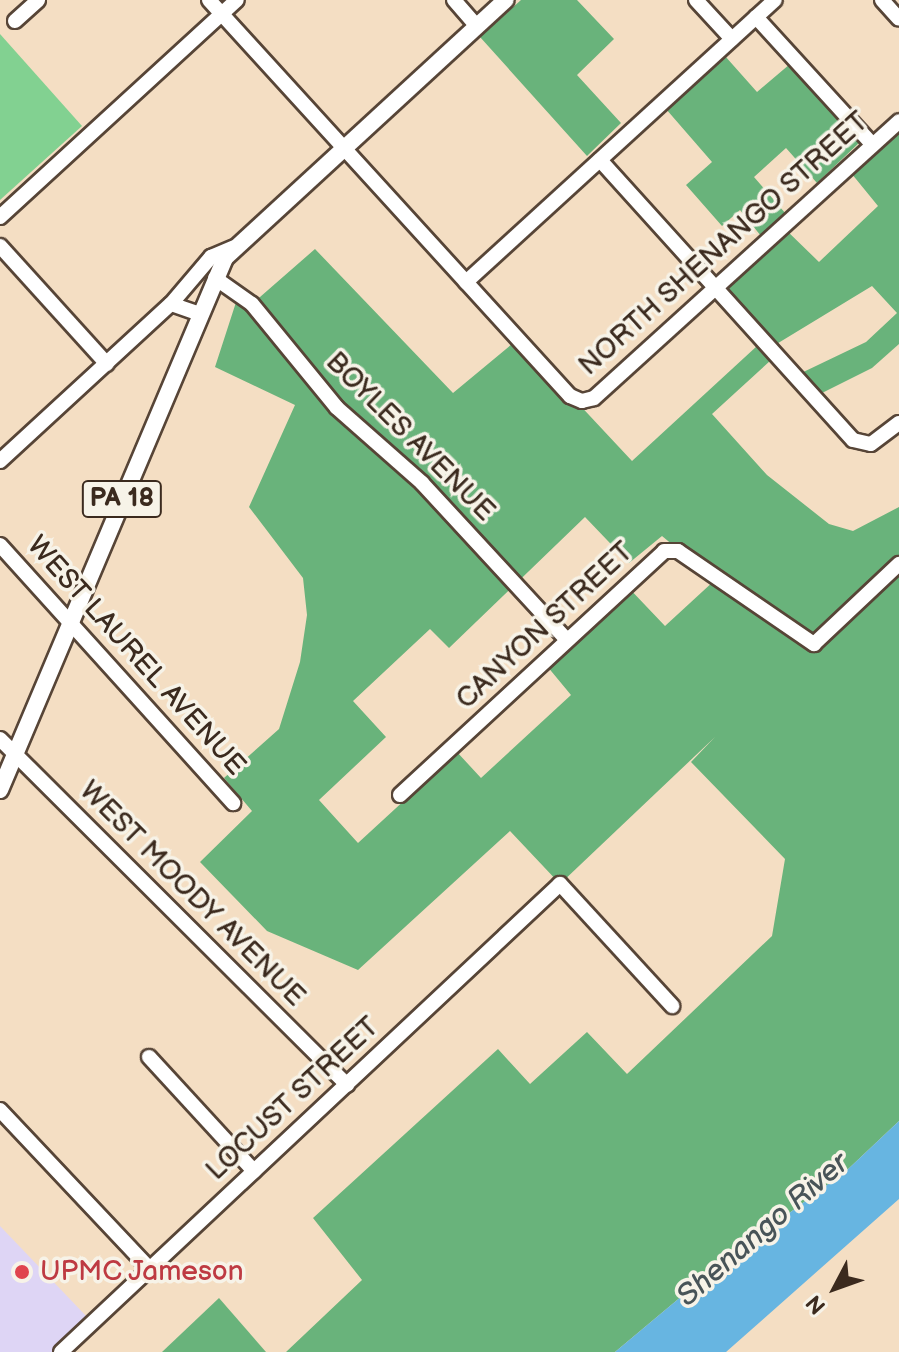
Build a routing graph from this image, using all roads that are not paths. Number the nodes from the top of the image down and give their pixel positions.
1 (38, 0) edge
2 (209, 0) edge
3 (237, 0) edge
4 (454, 0) edge
5 (506, 0) edge
6 (696, 0) edge
7 (775, 0) edge
8 (882, 0) edge
9 (222, 14) junction
10 (756, 17) junction
11 (899, 19) edge
12 (15, 21) dead end
13 (477, 26) junction
14 (732, 39) junction
15 (899, 121) edge
16 (873, 145) junction
17 (344, 148) junction
18 (600, 160) junction
19 (0, 217) edge
20 (0, 246) edge
21 (235, 247) junction
22 (215, 278) junction
23 (466, 282) junction
24 (716, 287) junction
25 (171, 304) junction
26 (200, 314) junction
27 (107, 364) junction
28 (899, 423) edge
29 (0, 461) edge
30 (0, 545) edge
31 (899, 564) edge
32 (70, 623) junction
33 (565, 638) junction
34 (0, 739) edge
35 (15, 755) junction
36 (0, 790) edge
37 (400, 795) dead end
38 (233, 803) dead end
39 (672, 1006) dead end
40 (149, 1057) dead end
41 (347, 1085) junction
42 (0, 1110) edge
43 (254, 1171) junction
44 (150, 1269) junction
45 (61, 1352) edge

1 - 12 street
2 - 9 street
3 - 9 street
4 - 13 street
5 - 13 main road, PA 18
6 - 14 street
7 - 10 street
8 - 11 street
9 - 17 street
9 - 19 street
10 - 14 street
10 - 16 street
13 - 17 main road, PA 18
14 - 18 street
15 - 16 street, NORTH SHENANGO STREET
16 - 24 street, NORTH SHENANGO STREET
17 - 21 main road, PA 18
17 - 23 street
18 - 23 street
18 - 24 street
20 - 27 street
21 - 22 main road, PA 18
21 - 25 street
22 - 26 main road, PA 18
22 - 33 street, BOYLES AVENUE
23 - 24 street, NORTH SHENANGO STREET
24 - 28 street
25 - 26 street
25 - 27 street
26 - 32 main road, PA 18
27 - 29 street
30 - 32 street, WEST LAUREL AVENUE
31 - 33 street, CANYON STREET
32 - 35 main road, PA 18
32 - 38 street, WEST LAUREL AVENUE
33 - 37 street, CANYON STREET
34 - 35 street, WEST MOODY AVENUE
35 - 36 main road, PA 18
35 - 41 street, WEST MOODY AVENUE
39 - 41 street, LOCUST STREET
40 - 43 street
41 - 43 street, LOCUST STREET
42 - 44 street
43 - 44 street, LOCUST STREET
44 - 45 street, LOCUST STREET

